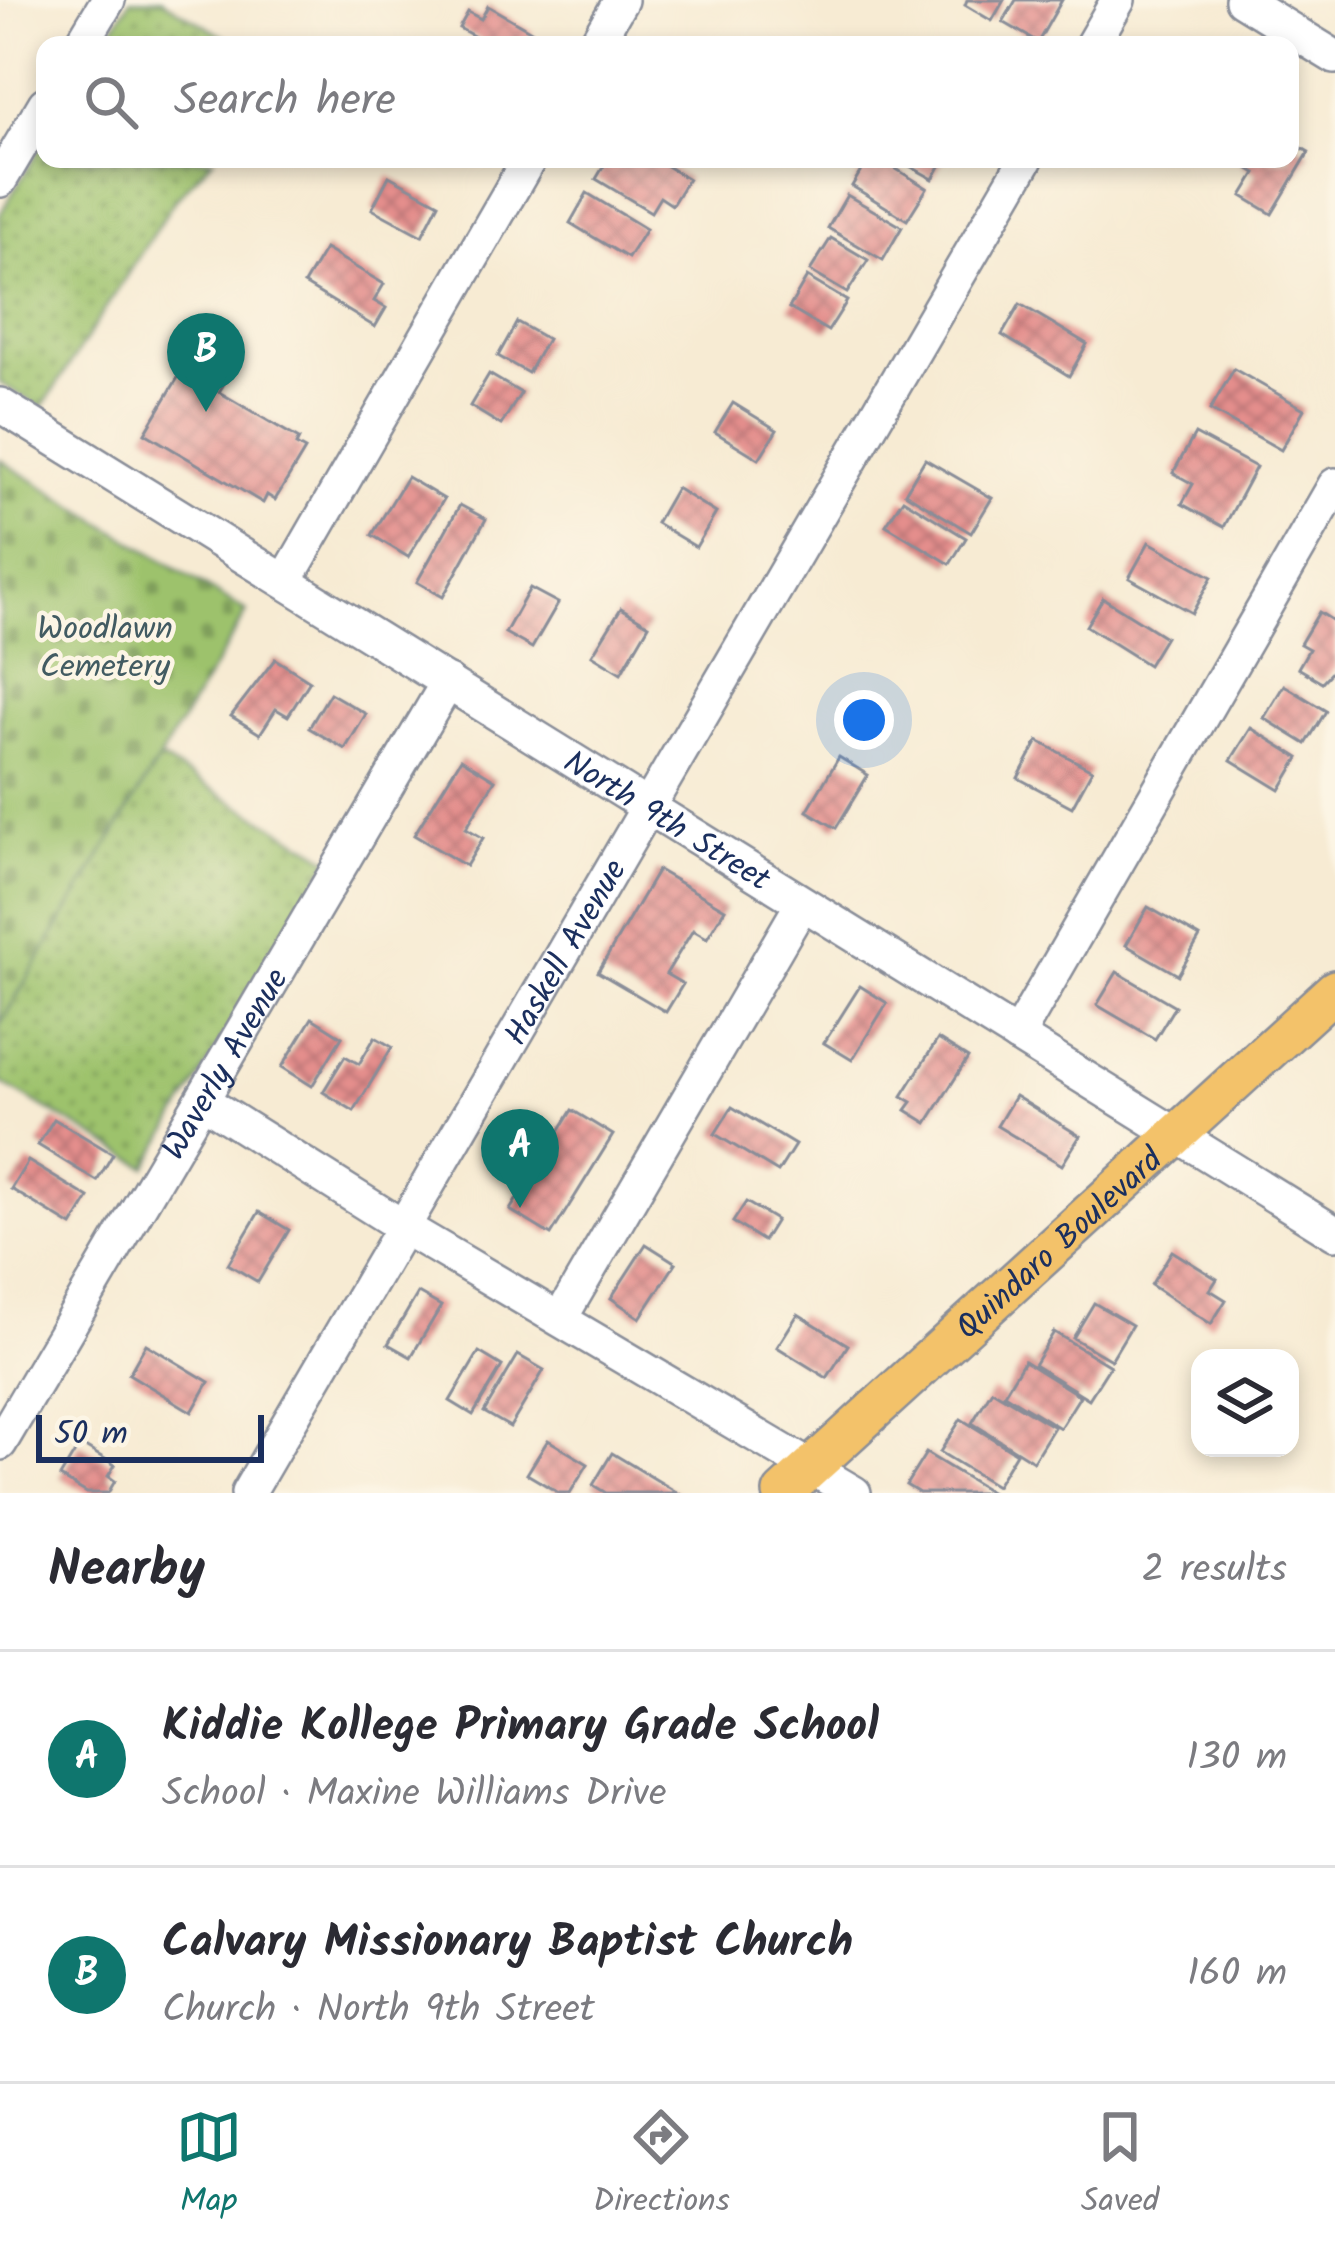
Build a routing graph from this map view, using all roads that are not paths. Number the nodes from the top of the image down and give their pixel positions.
1 (108, 0) edge
2 (621, 0) edge
3 (1118, 0) edge
4 (1241, 0) edge
5 (86, 36) edge
6 (600, 36) edge
7 (1097, 36) edge
8 (1335, 58) edge
9 (36, 119) edge
10 (524, 168) edge
11 (1021, 168) edge
12 (0, 179) edge
13 (0, 405) edge
14 (1335, 485) edge
15 (286, 580) junction
16 (448, 682) junction
17 (648, 808) junction
18 (802, 904) junction
19 (1335, 990) edge
20 (1017, 1036) junction
21 (203, 1101) junction
22 (1175, 1135) junction
23 (405, 1228) junction
24 (1335, 1234) edge
25 (560, 1319) junction
26 (0, 1443) edge
27 (796, 1480) edge
28 (248, 1493) edge
29 (854, 1493) edge

1 - 5 street
2 - 6 street
3 - 7 street
4 - 8 street
9 - 12 street
10 - 15 street
11 - 17 street, Haskell Avenue
13 - 15 street, North 9th Street
14 - 20 street
15 - 16 street, North 9th Street
16 - 17 street, North 9th Street
16 - 21 street, Waverly Avenue
17 - 18 street, North 9th Street
17 - 23 street, Haskell Avenue
18 - 20 street, North 9th Street
18 - 25 street
19 - 22 main road, Quindaro Boulevard
20 - 22 street, North 9th Street
21 - 23 street
21 - 26 street, Waverly Avenue
22 - 24 street, North 9th Street
22 - 27 main road, Quindaro Boulevard
23 - 25 street
23 - 28 street, Haskell Avenue
25 - 27 street
27 - 29 street

